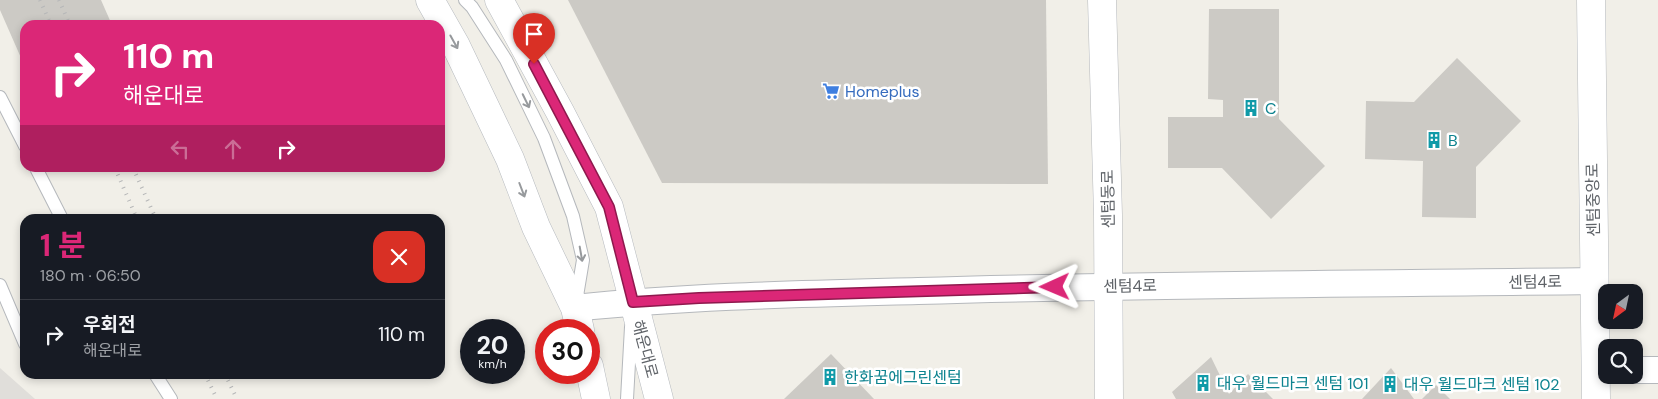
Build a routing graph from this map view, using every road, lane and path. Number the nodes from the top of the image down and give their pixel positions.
1 (430, 0) edge
2 (465, 0) edge
3 (499, 0) edge
4 (1102, 0) edge
5 (1590, 0) edge
6 (441, 20) edge
7 (445, 27) edge
8 (0, 97) edge
9 (20, 136) edge
10 (38, 172) edge
11 (59, 214) edge
12 (1594, 281) junction
13 (0, 285) edge
14 (1108, 286) junction
15 (633, 302) junction
16 (578, 319) edge
17 (20, 332) edge
18 (1599, 339) edge
19 (1643, 370) edge
20 (1658, 370) edge
21 (158, 379) edge
22 (593, 384) edge
23 (1599, 384) edge
24 (171, 399) edge
25 (596, 399) edge
26 (627, 399) edge
27 (658, 399) edge
28 (1108, 399) edge
29 (1596, 399) edge

1 -> 6 main road
2 -> 16 lane
3 - 15 main road, 해운대로
4 - 14 main road, 센텀동로
5 - 12 main road, 센텀중앙로
7 -> 16 main road
8 - 9 lane
10 - 11 lane
12 - 14 street, 센텀4로
12 - 18 main road, 센텀중앙로
13 - 17 lane
14 - 15 street, 센텀4로
14 - 28 main road, 센텀동로
15 - 16 street, 센텀4로
15 - 26 lane
15 - 27 main road, 해운대로
19 - 20 street
21 - 24 lane
22 - 25 main road
23 - 29 main road, 센텀중앙로

